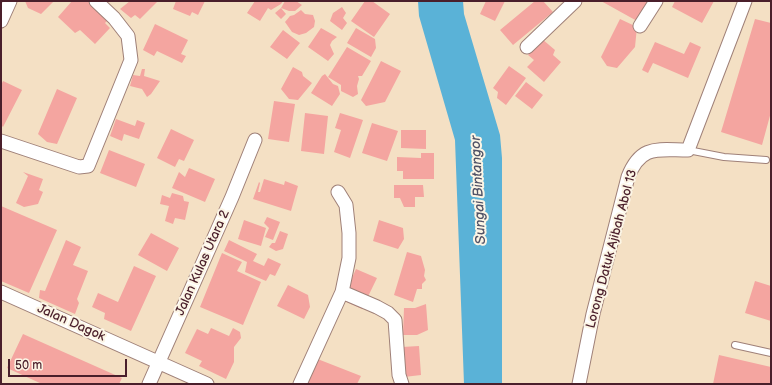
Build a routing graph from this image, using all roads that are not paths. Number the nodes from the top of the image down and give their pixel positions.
1 (10, 1) edge
2 (96, 1) edge
3 (576, 1) edge
4 (656, 1) edge
5 (745, 1) edge
6 (1, 21) edge
7 (640, 26) dead end
8 (527, 46) dead end
9 (255, 140) dead end
10 (1, 141) edge
11 (688, 150) junction
12 (766, 160) dead end
13 (338, 192) dead end
14 (1, 292) edge
15 (342, 292) junction
16 (735, 345) dead end
17 (771, 353) edge
18 (159, 362) junction
19 (149, 384) edge
20 (207, 384) edge
21 (300, 384) edge
22 (402, 384) edge
23 (579, 384) edge

1 - 6 street
2 - 10 street
3 - 8 street
4 - 7 street
5 - 11 street
9 - 18 street, Jalan Kulas Utara 2
11 - 12 lane
11 - 23 street, Lorong Datuk Ajibah Abol 13
13 - 15 street
14 - 18 street, Jalan Dagok
15 - 21 street
15 - 22 street
16 - 17 lane
18 - 19 street, Jalan Kulas Utara 2
18 - 20 street, Jalan Dagok

